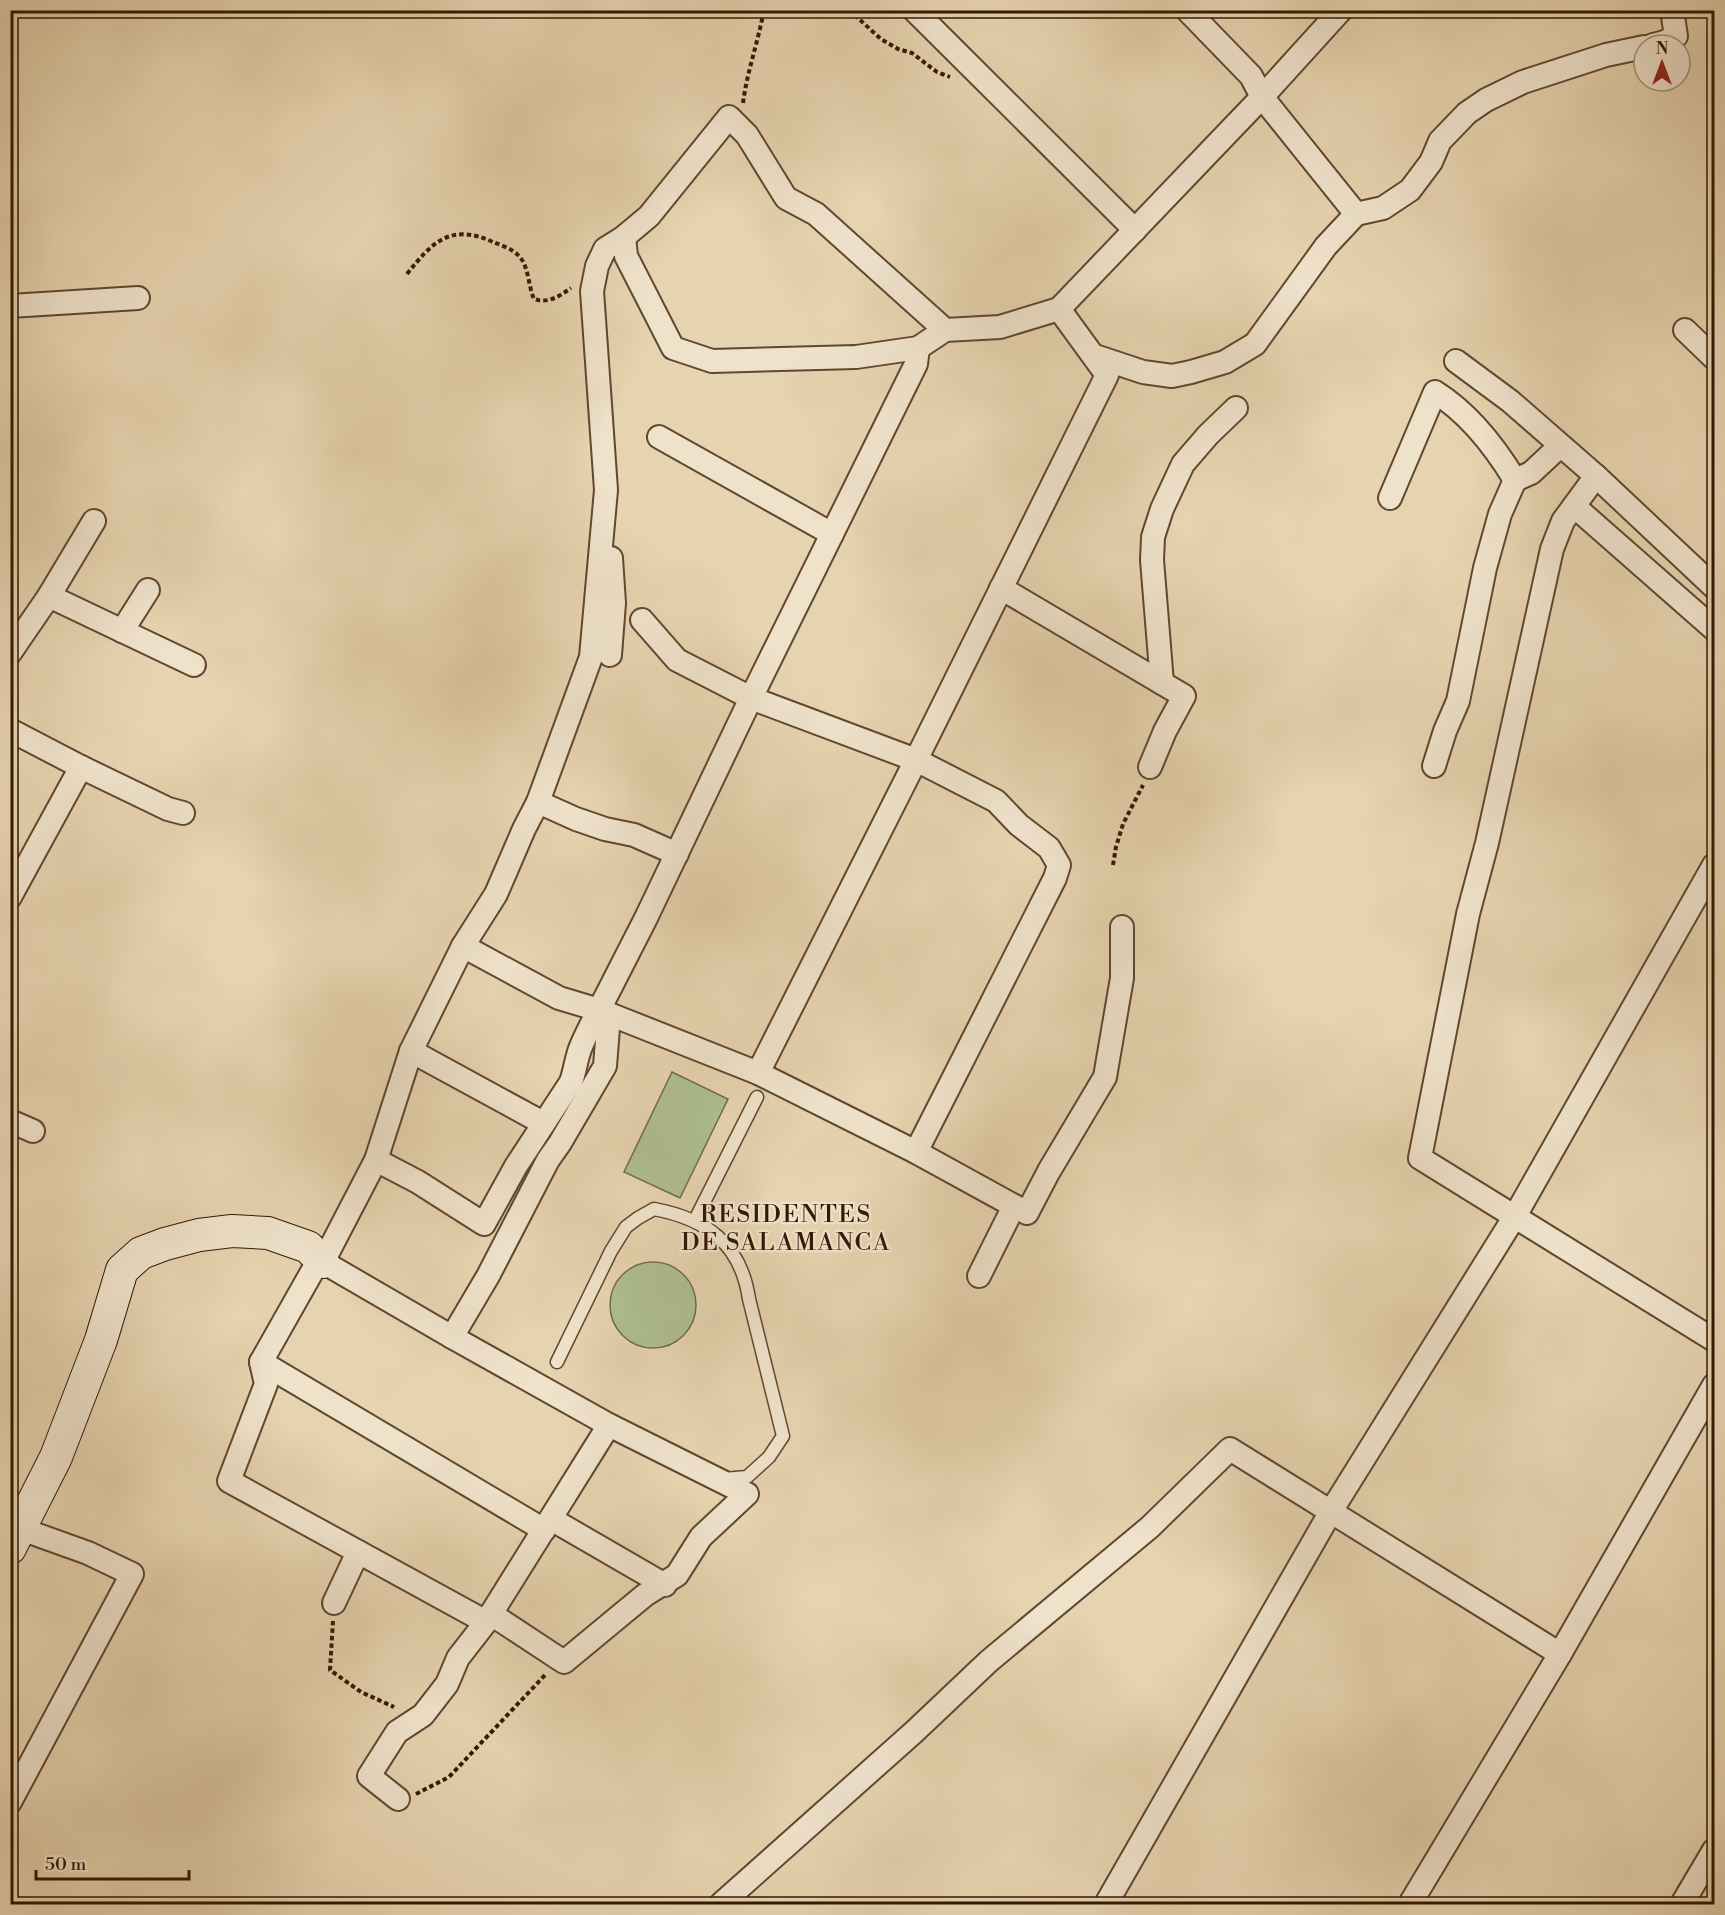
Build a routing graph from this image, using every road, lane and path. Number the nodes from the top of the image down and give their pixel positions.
1 (764, 10) edge
2 (849, 10) edge
3 (914, 10) edge
4 (1187, 10) edge
5 (1341, 10) edge
6 (1672, 10) edge
7 (1676, 33) edge
8 (1632, 50) edge
9 (959, 81) dead end
10 (1262, 97) junction
11 (739, 127) junction
12 (1356, 214) junction
13 (1135, 230) junction
14 (624, 237) junction
15 (407, 274) dead end
16 (596, 275) junction
17 (138, 298) dead end
18 (10, 306) edge
19 (1059, 309) junction
20 (945, 330) junction
21 (1685, 330) dead end
22 (918, 348) junction
23 (1095, 356) junction
24 (1714, 358) edge
25 (1456, 361) dead end
26 (1236, 408) dead end
27 (659, 437) dead end
28 (1560, 446) junction
29 (1596, 476) junction
30 (1515, 480) junction
31 (606, 490) junction
32 (1390, 498) dead end
33 (1574, 506) junction
34 (94, 521) dead end
35 (832, 534) junction
36 (1714, 587) edge
37 (1001, 588) junction
38 (148, 590) dead end
39 (49, 596) junction
40 (642, 621) dead end
41 (1714, 629) edge
42 (122, 631) junction
43 (10, 653) edge
44 (610, 656) dead end
45 (194, 665) dead end
46 (1161, 683) junction
47 (751, 698) junction
48 (10, 730) edge
49 (916, 760) junction
50 (1434, 766) dead end
51 (81, 767) junction
52 (1150, 767) joint
53 (538, 802) junction
54 (183, 813) dead end
55 (677, 854) junction
56 (1113, 865) dead end
57 (1714, 865) edge
58 (10, 897) edge
59 (1122, 927) dead end
60 (463, 946) junction
61 (599, 1010) junction
62 (411, 1051) junction
63 (758, 1073) junction
64 (758, 1097) dead end
65 (10, 1122) edge
66 (543, 1124) junction
67 (33, 1131) dead end
68 (916, 1152) junction
69 (376, 1160) junction
70 (1014, 1206) junction
71 (1515, 1216) junction
72 (695, 1220) junction
73 (323, 1262) junction
74 (978, 1276) dead end
75 (452, 1337) junction
76 (1714, 1340) edge
77 (261, 1362) junction
78 (557, 1362) dead end
79 (1714, 1385) edge
80 (609, 1425) junction
81 (717, 1479) junction
82 (1330, 1513) junction
83 (548, 1525) junction
84 (14, 1539) edge
85 (358, 1552) junction
86 (665, 1585) junction
87 (334, 1603) joint
88 (489, 1618) junction
89 (1560, 1654) junction
90 (564, 1662) junction
91 (394, 1707) dead end
92 (398, 1799) joint
93 (10, 1802) edge
94 (1714, 1850) edge
95 (721, 1905) edge
96 (1106, 1905) edge
97 (1410, 1905) edge
98 (1682, 1905) edge

1 - 11 path
2 - 9 path
3 - 13 street
4 - 10 street
5 - 10 street
6 - 7 street
8 - 12 street
10 - 12 street
10 - 13 street
11 - 14 street
11 - 20 street
12 - 23 street
13 - 19 street
14 - 16 street
14 - 22 street
15 - 16 path
16 - 31 street
17 - 18 street
19 - 20 street
19 - 23 street
20 - 22 street
21 - 24 street
22 - 35 street
23 - 37 street
25 - 28 street
26 - 46 street
27 - 35 street
28 - 29 street
28 - 30 street
29 - 33 street
29 - 36 street
30 - 32 street
30 - 50 street
31 - 44 street
31 - 53 street
33 - 41 street
33 - 71 street
34 - 39 street
35 - 47 street
37 - 46 street
37 - 49 street
38 - 42 street
39 - 42 street
39 - 43 street
40 - 47 street
42 - 45 street
46 - 52 street
47 - 49 street
47 - 55 street
48 - 51 street
49 - 63 street
49 - 68 street
51 - 54 street
51 - 58 street
52 - 56 path
53 - 55 street
53 - 60 street
55 - 61 street
57 - 71 street
59 - 70 street
60 - 61 street
60 - 62 street
61 - 63 street
61 - 66 street
61 - 75 street
62 - 66 street
62 - 69 street
63 - 68 street
64 - 72 lane
65 - 67 street
66 - 69 street
68 - 70 street
69 - 73 street
70 - 74 street
71 - 76 street
71 - 82 street
72 - 78 lane
72 - 81 lane
73 - 75 street
73 - 77 street
73 - 84 street
75 - 80 street
77 - 83 street
77 - 85 street
79 - 89 street
80 - 81 street
80 - 83 street
81 - 86 street
82 - 89 street
82 - 95 street
82 - 96 street
83 - 86 street
83 - 88 street
84 - 93 street
85 - 87 street
85 - 88 street
86 - 90 street
87 - 91 path
88 - 90 street
88 - 92 street
89 - 97 street
90 - 92 path
94 - 98 street

